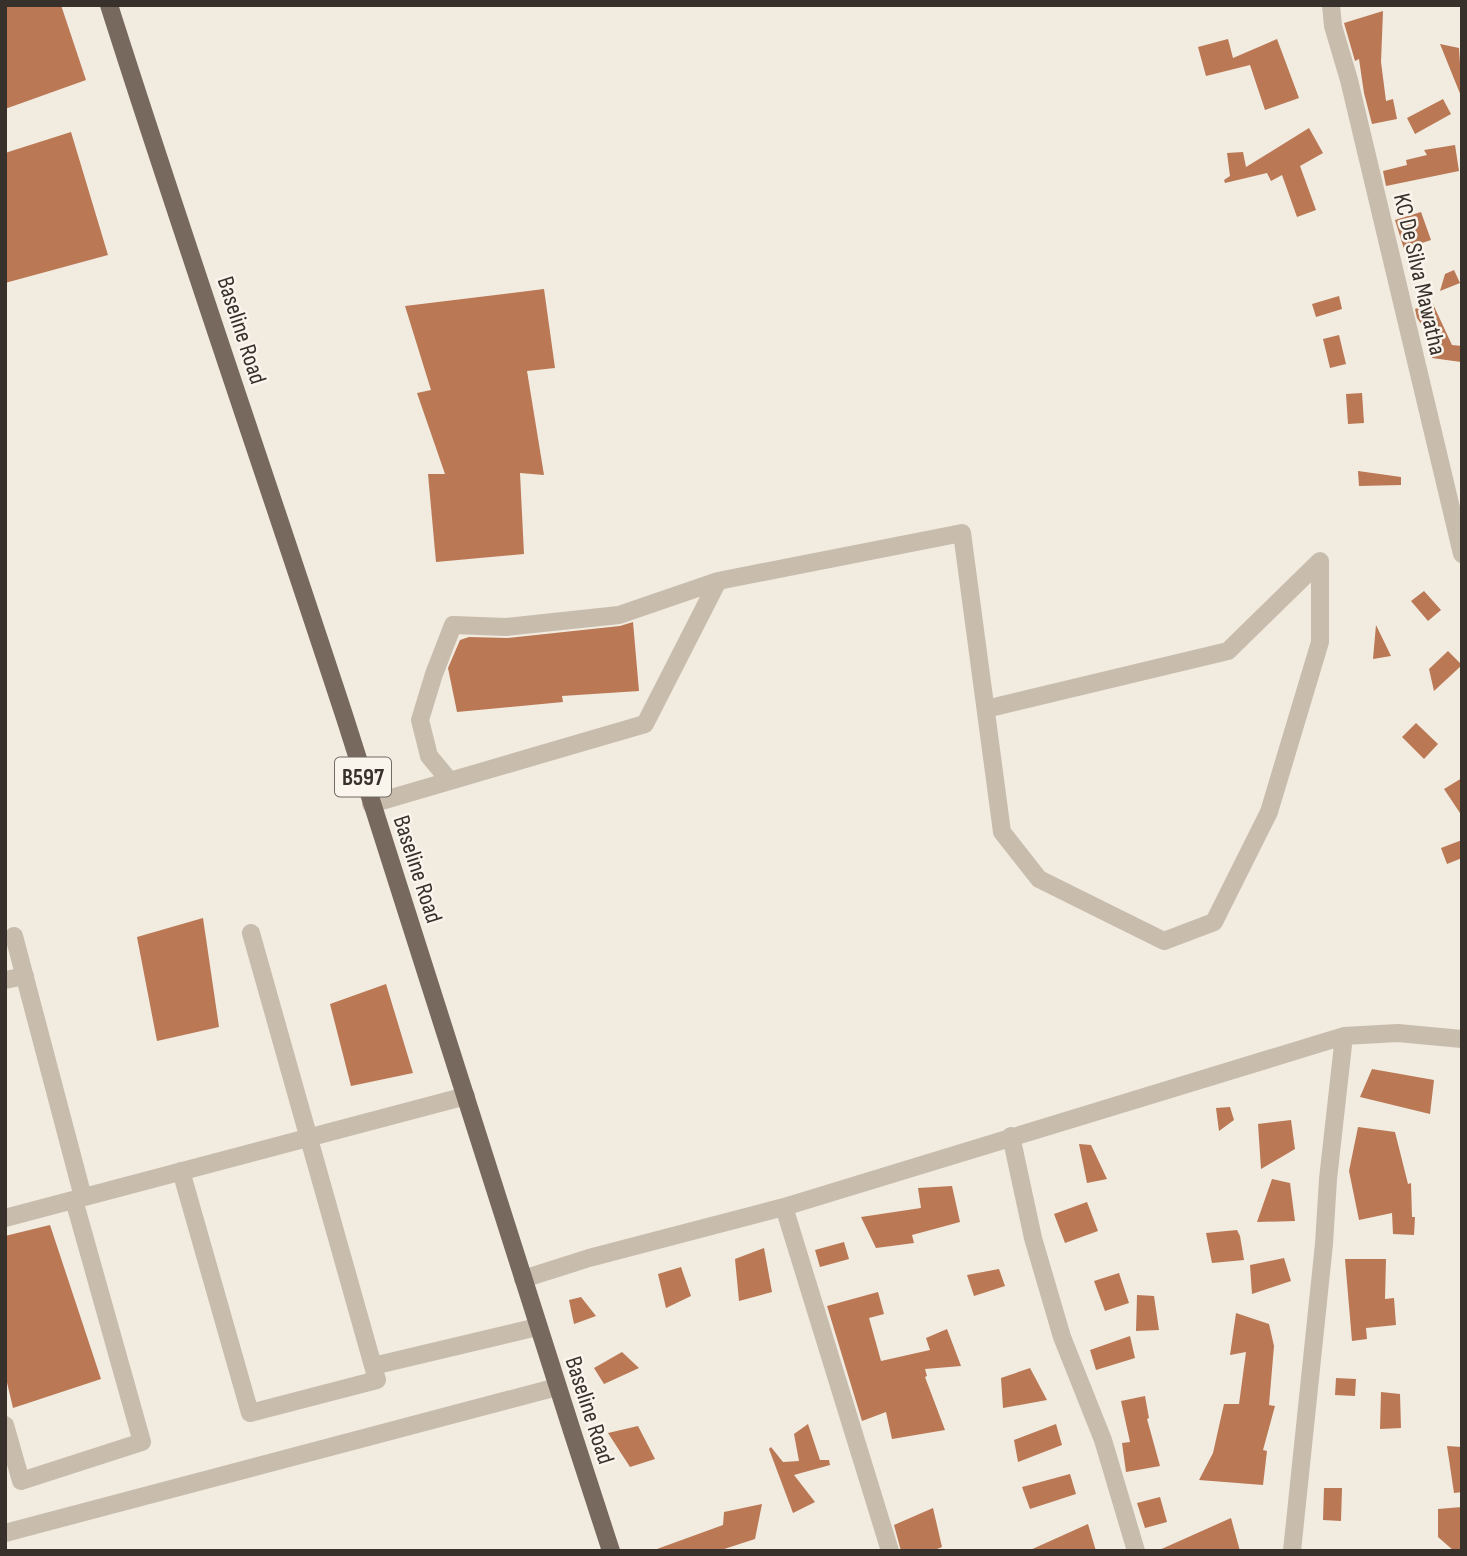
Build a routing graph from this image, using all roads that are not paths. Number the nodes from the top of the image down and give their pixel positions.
1 (108, 5) edge
2 (1331, 5) edge
3 (1462, 554) edge
4 (718, 581) junction
5 (986, 709) junction
6 (449, 780) junction
7 (371, 804) junction
8 (251, 933) dead end
9 (14, 936) dead end
10 (25, 976) junction
11 (5, 981) edge
12 (1344, 1036) junction
13 (1462, 1039) edge
14 (466, 1096) junction
15 (1011, 1136) junction
16 (310, 1137) junction
17 (181, 1171) junction
18 (79, 1199) junction
19 (784, 1207) junction
20 (5, 1218) edge
21 (523, 1279) junction
22 (537, 1327) junction
23 (373, 1366) junction
24 (557, 1387) junction
25 (5, 1425) edge
26 (5, 1533) edge
27 (611, 1551) edge
28 (890, 1551) edge
29 (1136, 1551) edge
30 (1292, 1551) edge

1 - 7 main road, Baseline Road / B597
2 - 3 street, KC De Silva Mawatha
4 - 5 street
4 - 6 street
4 - 6 street
5 - 5 street
6 - 7 street
7 - 14 main road, Baseline Road / B597
8 - 16 street
9 - 10 street
10 - 11 street
10 - 18 street
12 - 13 street
12 - 15 street
12 - 30 street
14 - 16 street
14 - 21 main road, Baseline Road / B597
15 - 19 street
15 - 29 street
16 - 17 street
16 - 23 street
17 - 18 street
17 - 23 street
18 - 20 street
18 - 25 street
19 - 21 street
19 - 28 street
21 - 22 main road, Baseline Road / B597
22 - 23 street
22 - 24 main road, Baseline Road / B597
24 - 26 street
24 - 27 main road, Baseline Road / B597

